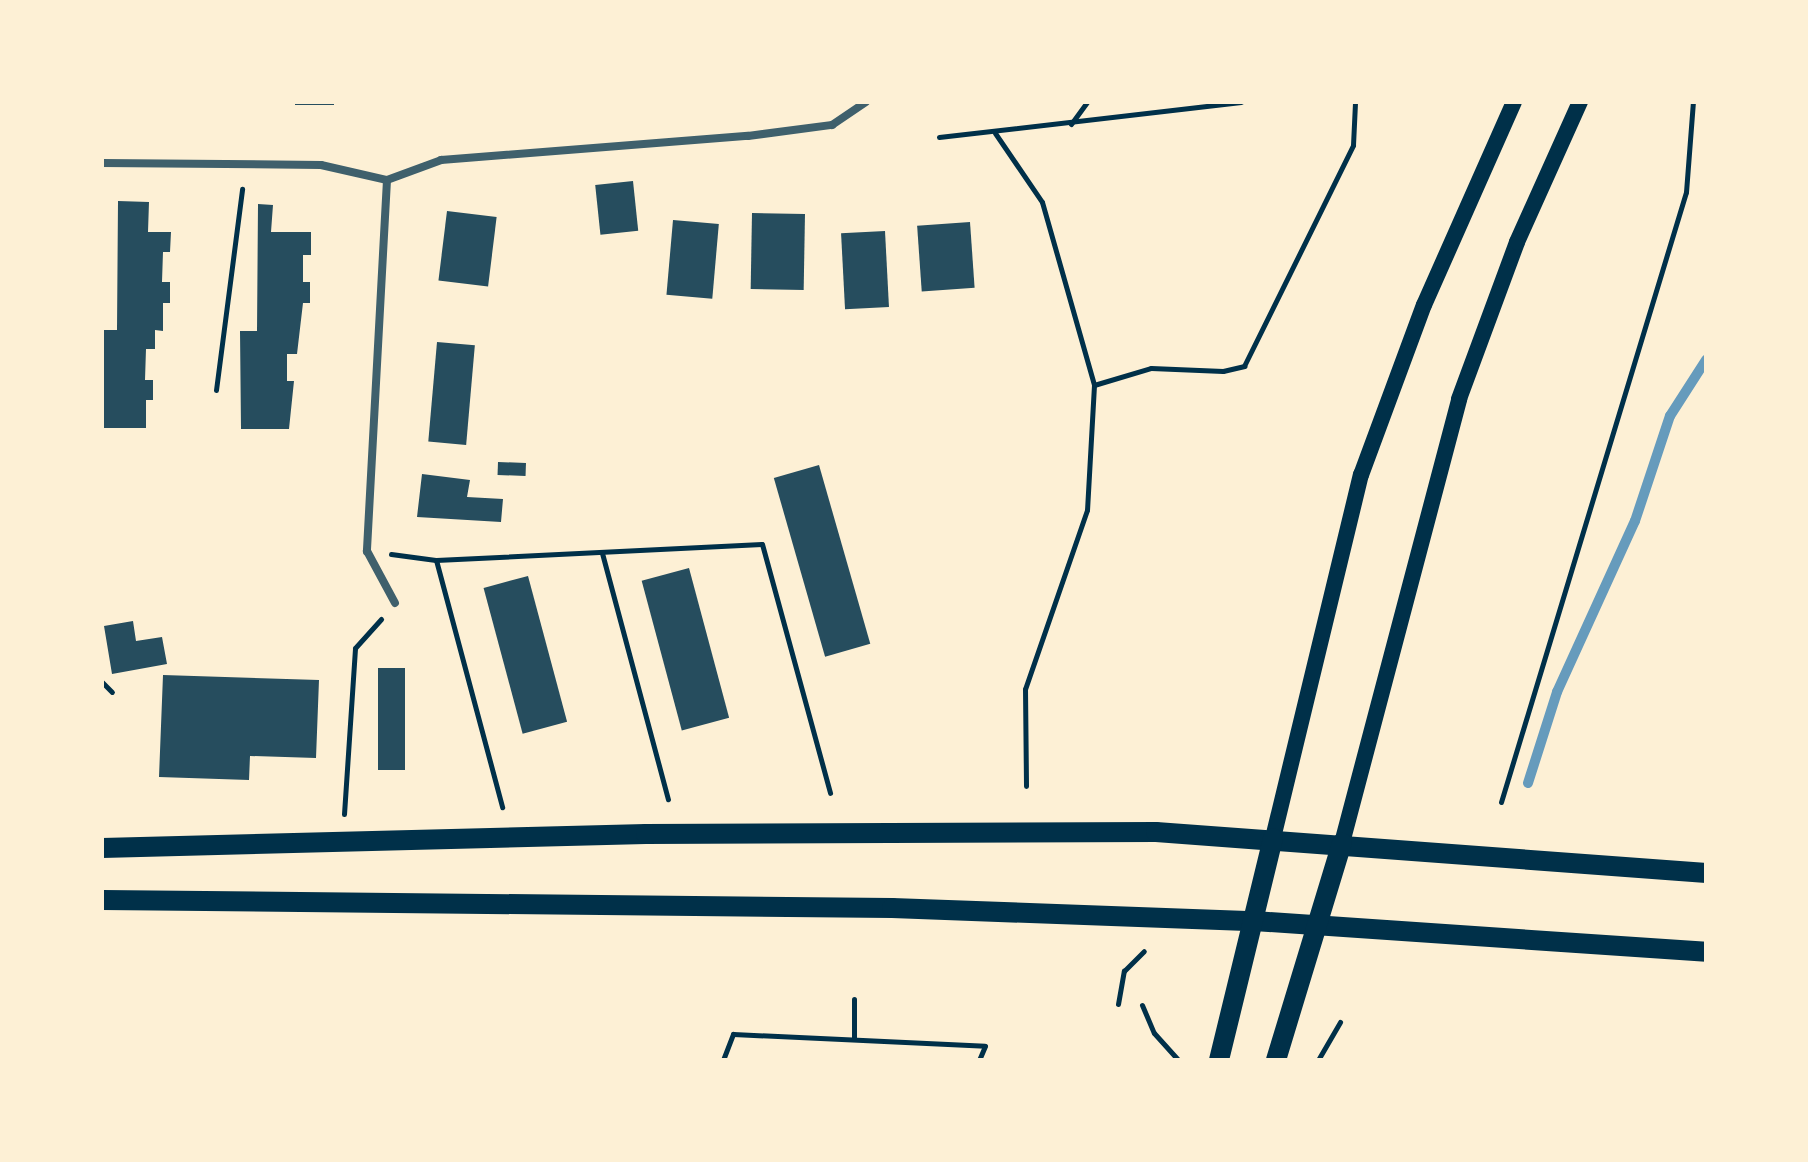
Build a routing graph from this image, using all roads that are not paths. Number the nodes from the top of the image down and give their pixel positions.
1 (866, 102) edge
2 (1514, 102) edge
3 (1580, 102) edge
4 (102, 163) edge
5 (387, 180) junction
6 (395, 603) road end
7 (1273, 838) junction
8 (1342, 843) junction
9 (102, 848) edge
10 (1706, 873) edge
11 (102, 900) edge
12 (1254, 921) junction
13 (1314, 925) junction
14 (1706, 952) edge
15 (1219, 1060) edge
16 (1276, 1060) edge

1 - 5 street
2 - 7 main road
3 - 8 main road
4 - 5 street
5 - 6 street
7 - 8 main road
7 - 9 main road
7 - 12 main road
8 - 10 main road
8 - 13 main road
11 - 12 main road
12 - 13 main road
12 - 15 main road
13 - 14 main road
13 - 16 main road

